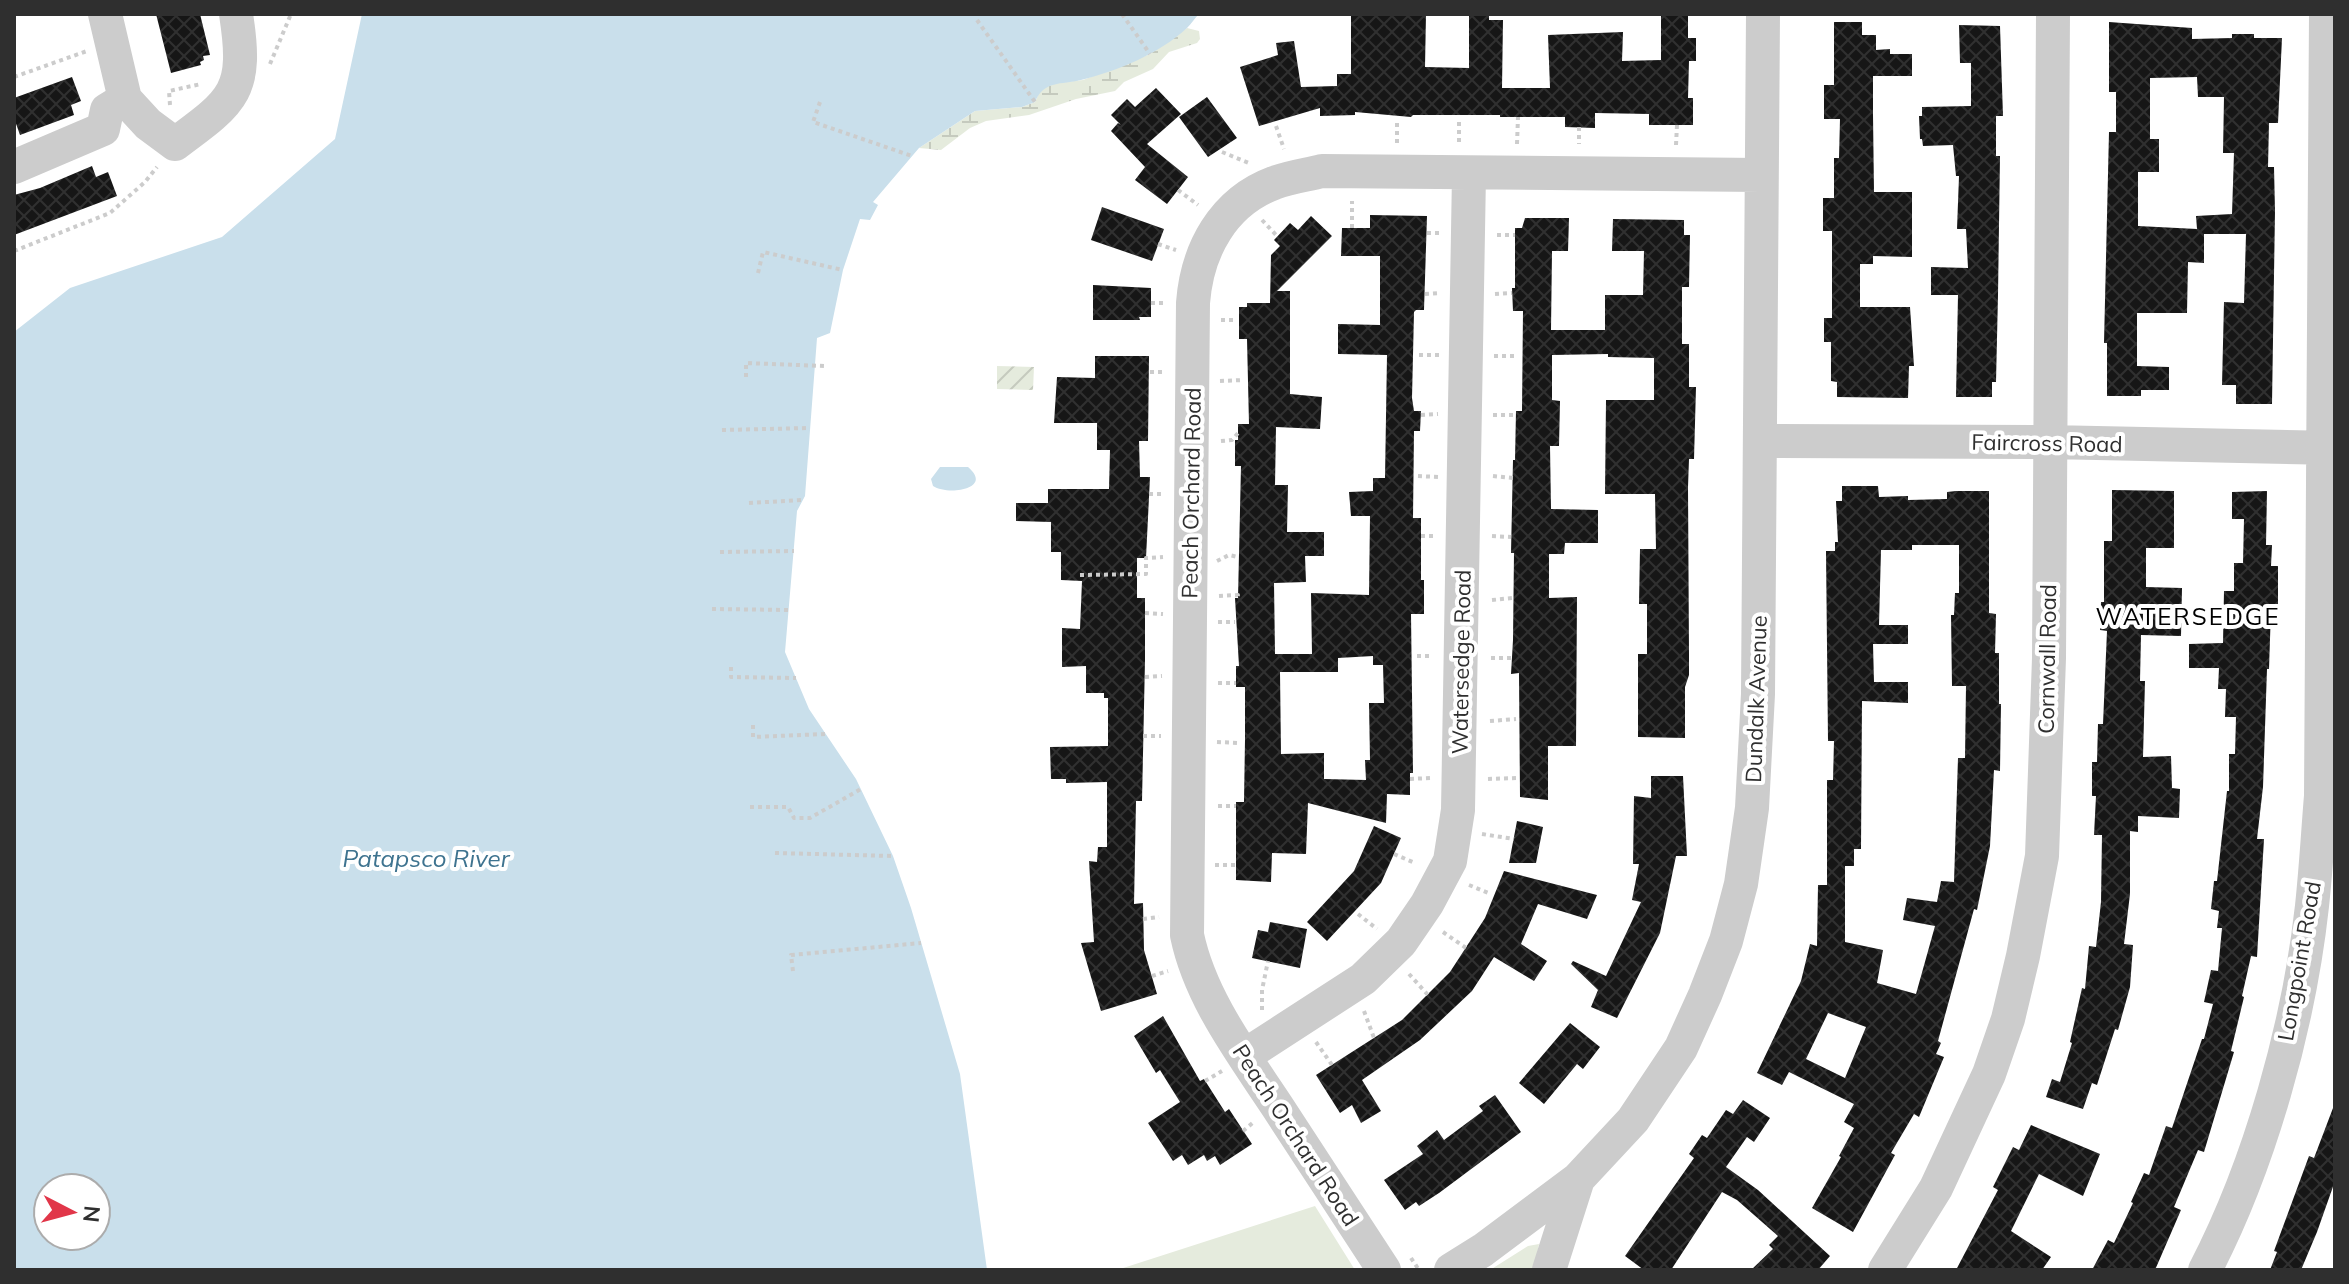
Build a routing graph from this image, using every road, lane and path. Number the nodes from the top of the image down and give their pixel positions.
1 (236, 14) edge
2 (1122, 14) edge
3 (1763, 14) edge
4 (2053, 14) edge
5 (2326, 14) edge
6 (977, 20) dead end
7 (108, 28) edge
8 (1150, 54) dead end
9 (14, 77) edge
10 (125, 99) junction
11 (820, 102) dead end
12 (1035, 102) dead end
13 (1518, 117) dead end
14 (1459, 120) dead end
15 (1397, 122) dead end
16 (1677, 125) dead end
17 (1276, 126) dead end
18 (1579, 127) dead end
19 (175, 144) junction
20 (1397, 145) dead end
21 (1517, 146) dead end
22 (1579, 147) dead end
23 (1676, 148) dead end
24 (1222, 152) dead end
25 (1285, 152) dead end
26 (912, 156) dead end
27 (1464, 159) junction
28 (1255, 165) dead end
29 (14, 167) edge
30 (1761, 175) junction
31 (1178, 190) dead end
32 (1353, 195) dead end
33 (1203, 208) dead end
34 (1253, 224) dead end
35 (1352, 228) dead end
36 (1494, 235) dead end
37 (1515, 235) dead end
38 (1277, 236) dead end
39 (14, 251) edge
40 (843, 270) dead end
41 (758, 273) dead end
42 (1446, 293) dead end
43 (1512, 293) dead end
44 (1425, 294) dead end
45 (1494, 294) dead end
46 (1221, 308) dead end
47 (1236, 320) dead end
48 (1419, 355) dead end
49 (1445, 355) dead end
50 (1494, 356) dead end
51 (1518, 356) dead end
52 (824, 366) dead end
53 (746, 377) dead end
54 (1243, 380) dead end
55 (1219, 396) dead end
56 (1445, 414) dead end
57 (1421, 415) dead end
58 (1493, 415) dead end
59 (1516, 415) dead end
60 (810, 428) dead end
61 (1219, 429) dead end
62 (722, 430) dead end
63 (1238, 433) dead end
64 (1760, 441) junction
65 (2049, 442) junction
66 (2330, 448) edge
67 (1418, 476) dead end
68 (1493, 476) dead end
69 (1444, 477) dead end
70 (1513, 478) dead end
71 (803, 500) dead end
72 (749, 503) dead end
73 (1492, 536) dead end
74 (1511, 537) dead end
75 (794, 551) dead end
76 (720, 552) dead end
77 (1238, 557) dead end
78 (1210, 560) junction
79 (1080, 575) dead end
80 (1216, 584) dead end
81 (1237, 598) dead end
82 (1513, 598) dead end
83 (1492, 600) dead end
84 (712, 609) dead end
85 (1216, 609) dead end
86 (789, 610) dead end
87 (1216, 622) junction
88 (1235, 622) dead end
89 (1216, 634) dead end
90 (1417, 656) dead end
91 (1442, 656) dead end
92 (1491, 658) dead end
93 (1511, 658) dead end
94 (731, 667) dead end
95 (1215, 672) dead end
96 (796, 678) dead end
97 (1236, 683) dead end
98 (1516, 719) dead end
99 (1490, 721) dead end
100 (753, 725) dead end
101 (826, 734) dead end
102 (1239, 743) dead end
103 (1214, 754) dead end
104 (1440, 777) dead end
105 (1519, 778) dead end
106 (1410, 779) dead end
107 (1488, 779) dead end
108 (861, 789) dead end
109 (1214, 806) dead end
110 (1236, 806) dead end
111 (750, 807) dead end
112 (1482, 834) dead end
113 (1514, 839) dead end
114 (775, 853) dead end
115 (1394, 854) dead end
116 (893, 856) dead end
117 (1236, 865) dead end
118 (1420, 869) dead end
119 (1214, 878) dead end
120 (1467, 884) dead end
121 (1491, 894) dead end
122 (1358, 914) dead end
123 (1441, 931) dead end
124 (1370, 939) dead end
125 (921, 943) dead end
126 (1466, 948) dead end
127 (1268, 961) dead end
128 (793, 971) dead end
129 (1407, 972) dead end
130 (1428, 995) dead end
131 (1274, 1008) dead end
132 (1363, 1009) dead end
133 (1374, 1038) dead end
134 (1315, 1040) dead end
135 (1244, 1056) junction
136 (1332, 1065) dead end
137 (1578, 1179) junction
138 (1384, 1270) edge
139 (1451, 1270) edge
140 (1549, 1270) edge
141 (1885, 1270) edge
142 (2205, 1270) edge

1 - 19 street
2 - 8 path
3 - 30 street, Dundalk Avenue
4 - 65 street, Cornwall Road
5 - 66 street, Longpoint Road
6 - 12 path
7 - 9 path
7 - 10 street
10 - 19 street
10 - 29 street
11 - 26 path
13 - 21 path
14 - 27 path
15 - 20 path
16 - 23 path
17 - 25 path
18 - 22 path
19 - 39 path
24 - 28 path
27 - 30 street, Peach Orchard Road
27 - 78 street, Peach Orchard Road
27 - 135 street, Watersedge Road
30 - 64 street, Dundalk Avenue
31 - 33 path
32 - 35 path
34 - 38 path
36 - 37 path
40 - 41 path
42 - 44 path
43 - 45 path
46 - 47 path
48 - 49 path
50 - 51 path
52 - 53 path
54 - 55 path
56 - 57 path
58 - 59 path
60 - 62 path
61 - 63 path
64 - 65 street, Faircross Road
64 - 137 street, Dundalk Avenue
65 - 66 street, Faircross Road
65 - 141 street, Cornwall Road
66 - 142 street, Longpoint Road
67 - 69 path
68 - 70 path
71 - 72 path
73 - 74 path
75 - 76 path
77 - 78 path
78 - 79 path
78 - 135 street, Peach Orchard Road
80 - 81 path
82 - 83 path
84 - 86 path
85 - 87 path
87 - 88 path
87 - 89 path
90 - 91 path
92 - 93 path
94 - 96 path
95 - 97 path
98 - 99 path
100 - 101 path
102 - 103 path
104 - 106 path
105 - 107 path
108 - 111 path
109 - 110 path
112 - 113 path
114 - 116 path
115 - 118 path
117 - 119 path
120 - 121 path
122 - 124 path
123 - 126 path
125 - 128 path
127 - 131 path
129 - 130 path
132 - 133 path
134 - 136 path
135 - 138 street, Peach Orchard Road
137 - 139 street, Dundalk Avenue
137 - 140 street

